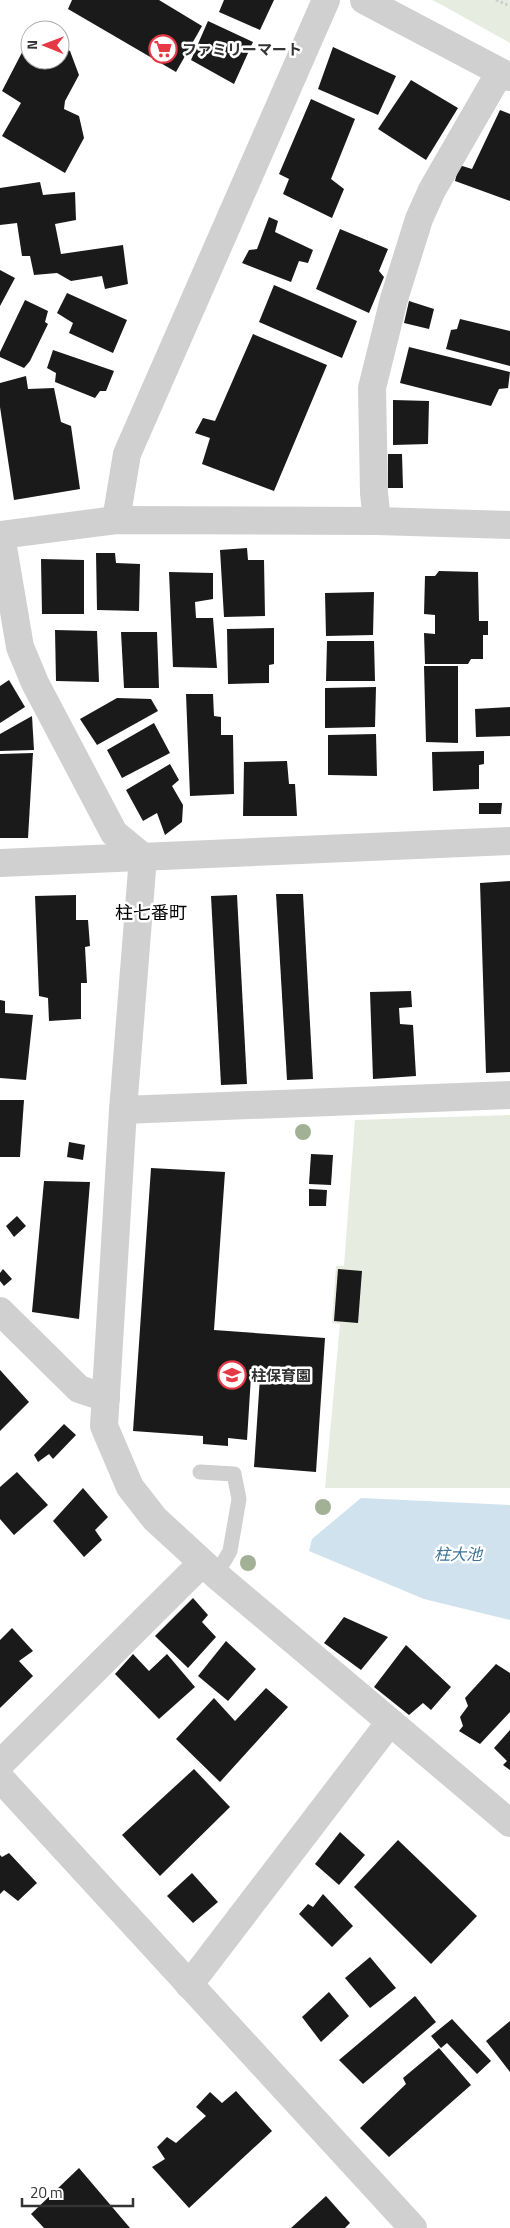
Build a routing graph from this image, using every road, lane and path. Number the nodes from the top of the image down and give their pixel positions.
1 (326, 0) edge
2 (364, 0) edge
3 (496, 0) edge
4 (510, 6) edge
5 (505, 74) edge
6 (116, 520) junction
7 (377, 521) junction
8 (510, 525) edge
9 (1, 535) edge
10 (510, 842) edge
11 (143, 857) junction
12 (0, 863) edge
13 (510, 1095) edge
14 (123, 1110) junction
15 (0, 1311) edge
16 (106, 1398) junction
17 (200, 1472) dead end
18 (209, 1569) junction
19 (390, 1722) junction
20 (0, 1764) edge
21 (0, 1778) edge
22 (510, 1823) edge
23 (189, 1984) junction
24 (412, 2228) edge

1 - 6 street
2 - 5 street
3 - 4 path
5 - 7 street
6 - 7 street
6 - 9 street
7 - 8 street
9 - 11 street
10 - 11 street
11 - 12 street
11 - 14 street
13 - 14 street
14 - 16 street
15 - 16 street
16 - 18 street
17 - 18 lane
18 - 19 street
18 - 20 street
19 - 22 street
19 - 23 street
21 - 23 street
23 - 24 street

